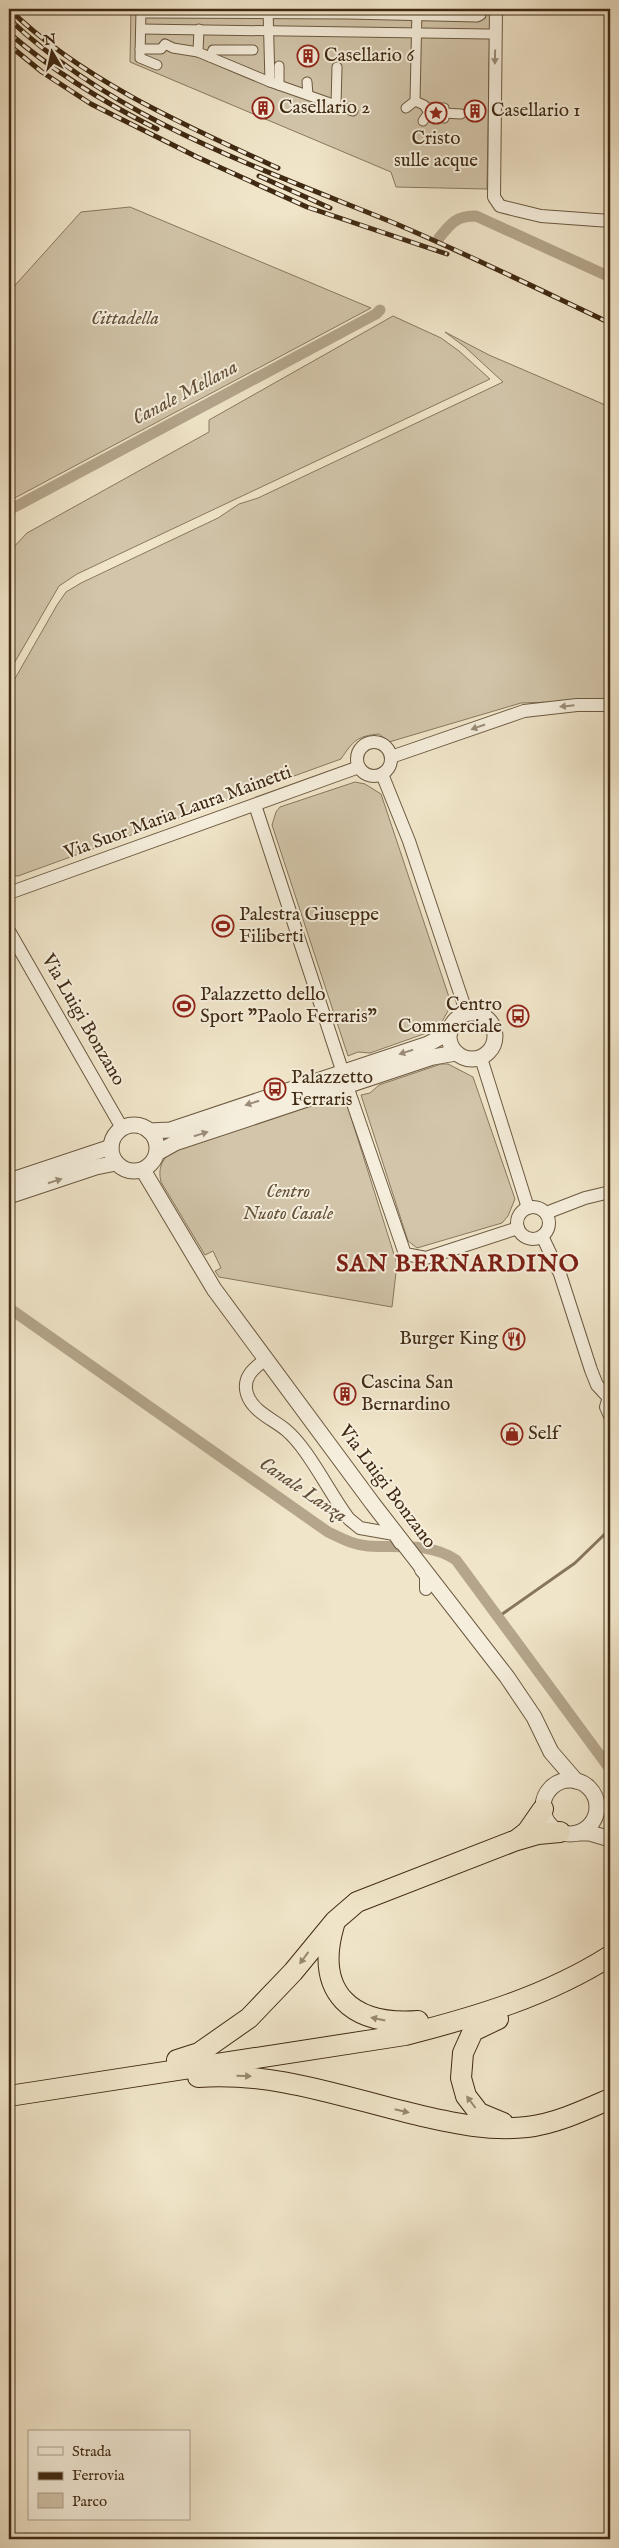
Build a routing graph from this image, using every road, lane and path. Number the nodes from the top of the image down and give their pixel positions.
1 (481, 9) edge
2 (496, 9) edge
3 (141, 10) edge
4 (204, 11) edge
5 (268, 11) edge
6 (286, 11) edge
7 (348, 11) edge
8 (417, 12) edge
9 (141, 29) junction
10 (199, 29) junction
11 (268, 30) junction
12 (416, 32) junction
13 (489, 34) dead end
14 (140, 49) junction
15 (229, 50) junction
16 (253, 50) dead end
17 (198, 52) junction
18 (210, 57) junction
19 (157, 65) dead end
20 (229, 65) junction
21 (279, 66) dead end
22 (336, 67) dead end
23 (307, 82) dead end
24 (274, 83) junction
25 (308, 95) junction
26 (415, 101) junction
27 (336, 105) junction
28 (406, 108) dead end
29 (353, 111) dead end
30 (461, 114) dead end
31 (610, 221) edge
32 (610, 705) edge
33 (391, 757) junction
34 (359, 767) junction
35 (382, 774) junction
36 (255, 805) junction
37 (9, 893) edge
38 (9, 931) edge
39 (467, 1014) junction
40 (450, 1032) junction
41 (456, 1053) junction
42 (481, 1058) junction
43 (345, 1079) junction
44 (122, 1128) junction
45 (149, 1131) junction
46 (111, 1147) junction
47 (156, 1153) junction
48 (116, 1164) junction
49 (143, 1170) junction
50 (9, 1181) edge
51 (610, 1192) edge
52 (9, 1196) edge
53 (528, 1208) junction
54 (546, 1213) junction
55 (518, 1228) junction
56 (542, 1236) junction
57 (266, 1360) junction
58 (609, 1395) edge
59 (610, 1416) edge
60 (426, 1589) dead end
61 (551, 1752) junction
62 (576, 1781) junction
63 (555, 1785) junction
64 (544, 1808) junction
65 (598, 1808) junction
66 (570, 1832) junction
67 (610, 1834) edge
68 (610, 1839) edge
69 (514, 1841) junction
70 (335, 1921) junction
71 (610, 1956) edge
72 (592, 1967) junction
73 (39, 2091) junction
74 (9, 2096) edge
75 (610, 2099) edge
76 (529, 2127) junction

1 - 8 street
2 -> 31 street
3 - 4 street
3 - 9 street
4 - 5 street
5 - 6 street
5 - 11 street
6 - 7 street
7 - 8 street
8 - 12 street
9 - 10 street
9 - 14 street
10 - 11 street
10 - 17 street
11 - 12 street
11 - 24 street
12 - 13 street
12 - 26 street
14 - 17 street
14 - 19 street
15 - 16 street
15 - 18 street
15 - 20 street
17 - 18 street
18 - 20 street
20 - 24 street
21 - 24 street
22 - 27 street
23 - 25 street
24 - 25 street
25 - 27 street
26 - 28 street
26 - 30 street
27 - 29 street
32 -> 33 street
33 - 34 street
33 - 35 street
34 - 35 street
34 - 36 street, Via Suor Maria Laura Mainetti
35 - 39 street
36 - 37 street, Via Suor Maria Laura Mainetti
36 - 43 street
38 - 44 street, Via Luigi Bonzano
39 - 40 street
39 - 42 street
40 - 41 street
40 -> 43 street
41 - 42 street
41 - 43 street
42 - 53 street
43 -> 45 street
47 -> 43 street
43 - 55 street
44 - 45 street
44 - 46 street
45 - 47 street
46 - 48 street
46 - 50 street
47 - 49 street
48 - 49 street
52 -> 48 street
49 - 57 street, Via Luigi Bonzano
51 - 54 street
53 - 54 street
53 - 55 street
54 - 56 street
55 - 56 street
56 - 58 street
57 - 60 street
57 - 61 street, Via Luigi Bonzano
58 - 59 street
61 - 62 street, Via Luigi Bonzano
61 - 63 street, Via Luigi Bonzano
62 - 63 street
62 - 65 street
63 - 64 street
64 - 66 street
64 - 69 highway
65 - 66 street
65 - 67 street
66 - 68 street
66 - 69 highway
69 - 70 highway
72 -> 70 highway
70 -> 73 highway
71 - 72 highway
72 - 73 highway
76 -> 72 highway
73 - 74 highway
73 -> 76 highway
75 - 76 highway

